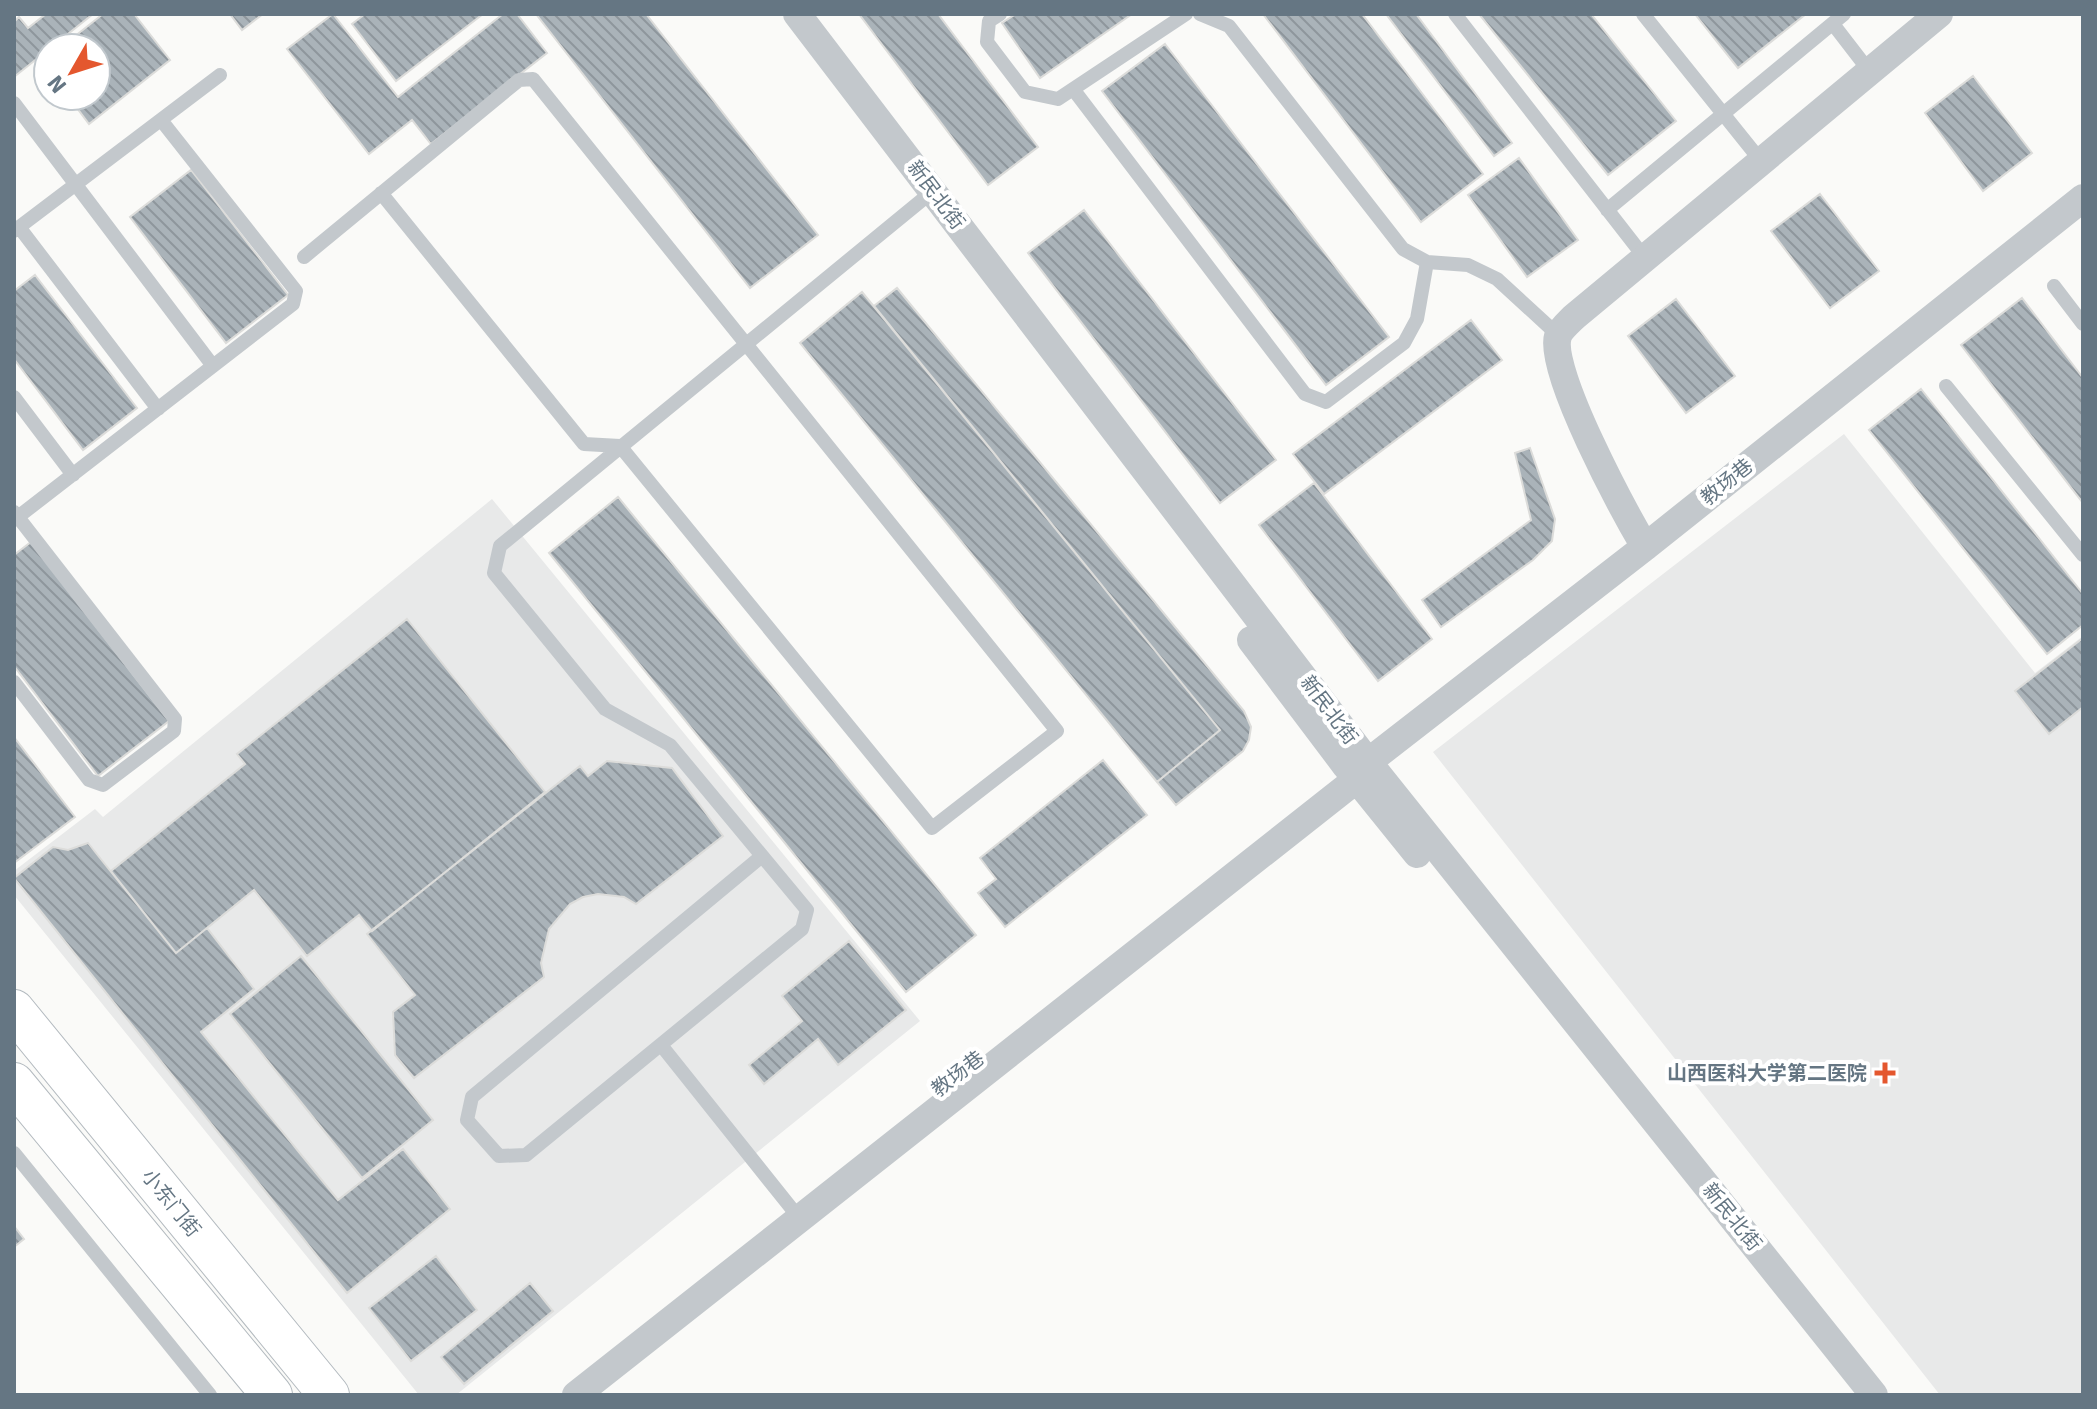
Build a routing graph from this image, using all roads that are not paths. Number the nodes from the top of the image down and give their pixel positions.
1 (779, 14) edge
2 (797, 14) edge
3 (1000, 14) edge
4 (1186, 14) edge
5 (1200, 14) edge
6 (1455, 14) edge
7 (1643, 14) edge
8 (1933, 16) edge
9 (1838, 19) edge
10 (1870, 72) junction
11 (220, 75) dead end
12 (1073, 89) junction
13 (14, 103) edge
14 (1724, 114) junction
15 (161, 120) junction
16 (1761, 161) junction
17 (76, 184) junction
18 (381, 193) junction
19 (926, 196) junction
20 (2083, 198) edge
21 (1607, 210) junction
22 (16, 229) edge
23 (304, 257) dead end
24 (1645, 258) junction
25 (1427, 262) junction
26 (2054, 286) dead end
27 (2083, 324) edge
28 (1558, 335) junction
29 (746, 343) junction
30 (213, 366) junction
31 (1946, 386) dead end
32 (14, 397) edge
33 (158, 409) junction
34 (620, 446) junction
35 (73, 475) junction
36 (15, 516) edge
37 (1645, 547) junction
38 (2083, 555) edge
39 (14, 682) edge
40 (1357, 769) junction
41 (762, 856) junction
42 (14, 1010) edge
43 (661, 1045) junction
44 (14, 1083) edge
45 (14, 1153) edge
46 (795, 1213) junction
47 (210, 1395) edge
48 (272, 1395) edge
49 (329, 1395) edge
50 (552, 1395) edge
51 (576, 1395) edge
52 (1852, 1395) edge
53 (1874, 1395) edge

1 - 19 street, 新民北街
2 - 19 street, 新民北街
3 - 12 lane
4 - 12 lane
5 - 25 lane
6 - 21 lane
7 - 14 lane
8 - 10 street
9 - 10 lane
9 - 14 lane
10 - 16 street
11 - 15 lane
12 - 25 lane
13 - 17 lane
14 - 16 lane
14 - 21 lane
15 - 17 lane
15 - 30 lane
16 - 24 street
17 - 22 lane
17 - 30 lane
18 - 23 lane
18 - 29 lane
18 - 34 lane
19 - 29 lane
19 - 40 street, 新民北街
20 - 37 street, 教场巷
21 - 24 lane
22 - 33 lane
24 - 28 street
25 - 28 lane
26 - 27 lane
28 - 37 street
29 - 34 lane
29 - 34 lane
30 - 33 lane
31 - 38 lane
32 - 35 lane
33 - 35 lane
34 - 41 lane
35 - 36 lane
36 - 39 lane
37 - 40 street, 教场巷
40 - 46 street, 教场巷
40 - 52 street, 新民北街
40 - 53 street, 新民北街
41 - 43 lane
41 - 43 lane
42 - 49 main road, 小东门街
43 - 46 lane
44 - 48 main road
45 - 47 lane
46 - 50 street, 教场巷
46 - 51 street, 教场巷

